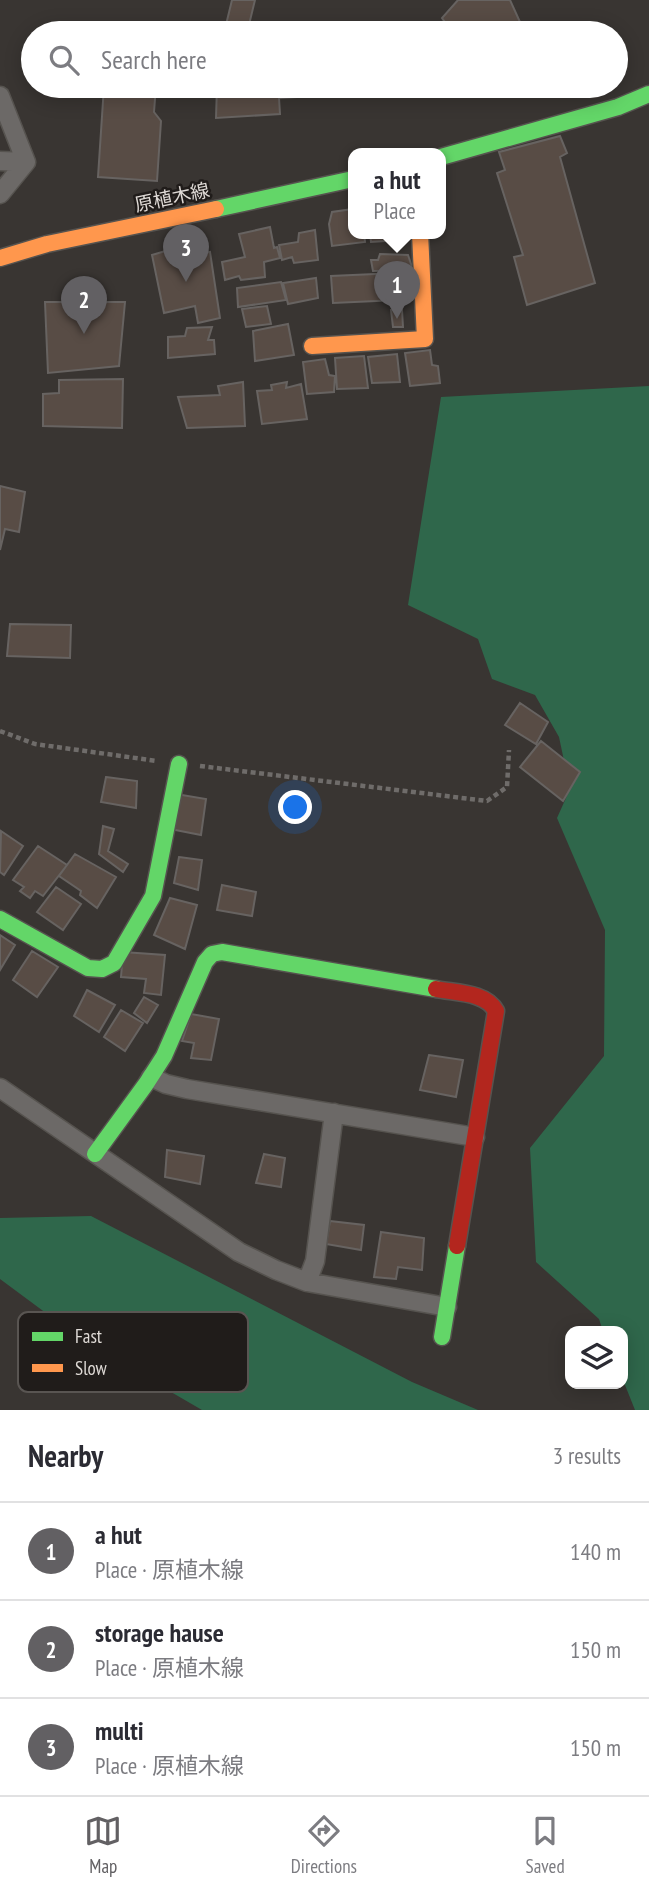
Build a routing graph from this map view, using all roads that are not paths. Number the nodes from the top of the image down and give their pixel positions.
1 (649, 94) edge
2 (0, 96) edge
3 (446, 156) edge
4 (0, 161) edge
5 (26, 162) junction
6 (348, 180) edge
7 (0, 194) edge
8 (420, 239) edge
9 (0, 258) edge
10 (312, 346) dead end
11 (179, 764) road end
12 (0, 919) edge
13 (151, 1077) junction
14 (0, 1088) edge
15 (334, 1113) junction
16 (475, 1137) junction
17 (95, 1154) junction
18 (307, 1282) junction
19 (447, 1307) junction
20 (442, 1337) dead end

1 - 3 street
2 - 5 street
4 - 5 street
5 - 7 street
6 - 9 street, 原植木線
8 - 10 street
11 - 12 street
13 - 15 street
13 - 16 street
13 - 17 street
14 - 17 street
15 - 16 street
15 - 18 street
16 - 19 street
17 - 18 street
18 - 19 street
19 - 20 street

